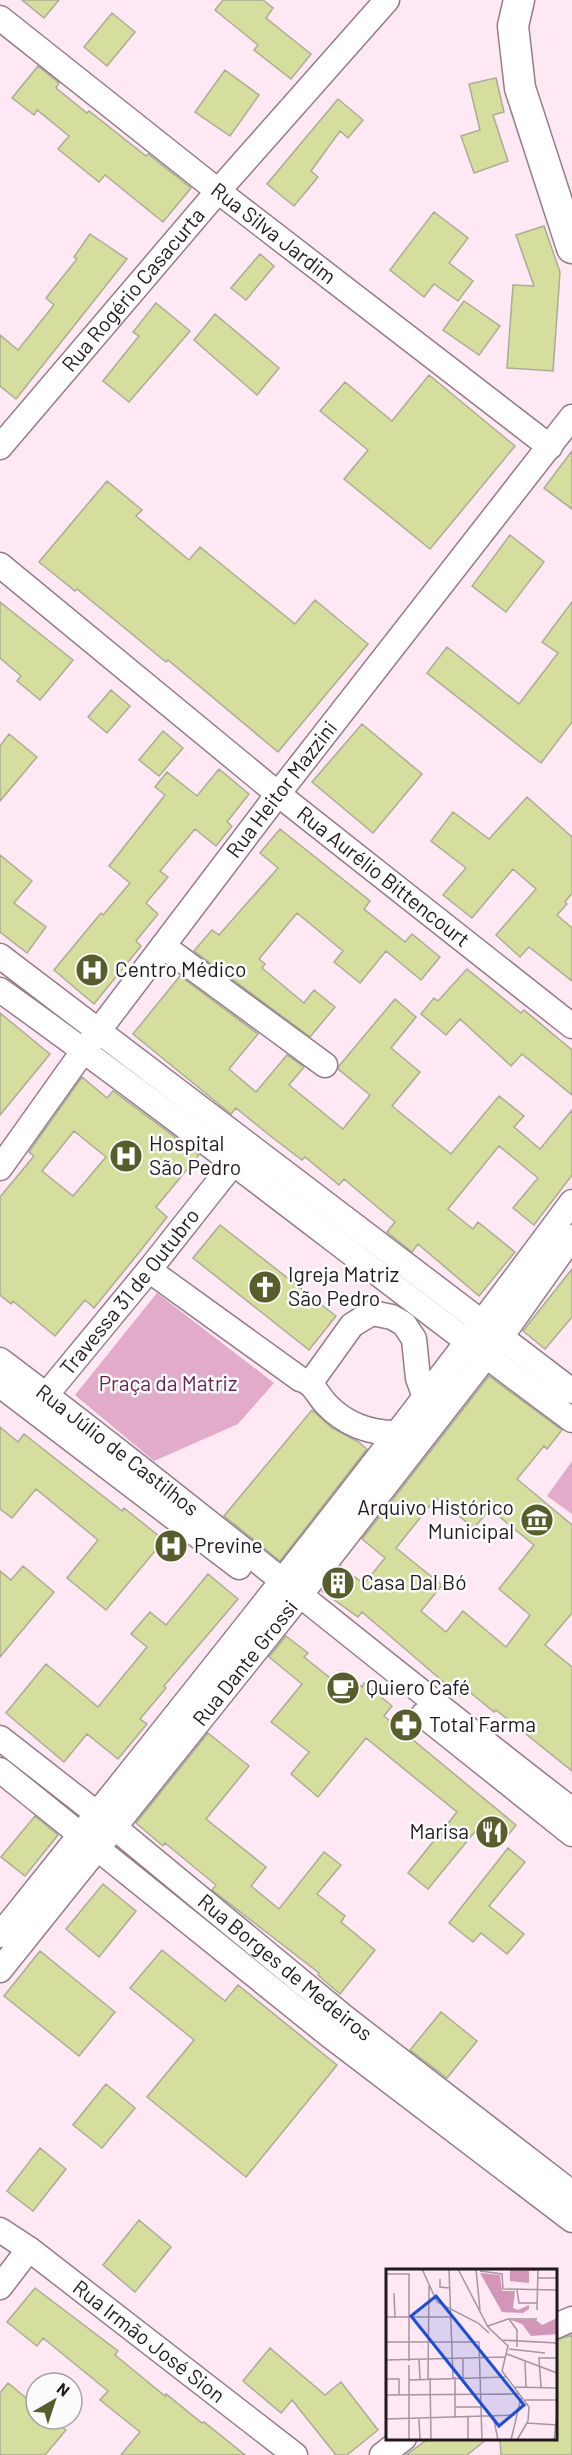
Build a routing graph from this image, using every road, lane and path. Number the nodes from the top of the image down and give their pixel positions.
1 (387, 0) edge
2 (519, 0) edge
3 (0, 18) edge
4 (218, 190) junction
5 (572, 248) edge
6 (572, 417) edge
7 (0, 447) edge
8 (550, 447) junction
9 (0, 565) edge
10 (278, 794) junction
11 (163, 946) junction
12 (0, 956) edge
13 (0, 990) edge
14 (572, 1026) edge
15 (99, 1031) junction
16 (84, 1050) junction
17 (325, 1065) dead end
18 (240, 1153) junction
19 (0, 1168) edge
20 (572, 1202) edge
21 (572, 1237) edge
22 (149, 1270) junction
23 (483, 1323) junction
24 (501, 1338) junction
25 (476, 1349) junction
26 (0, 1360) edge
27 (305, 1380) junction
28 (0, 1385) edge
29 (572, 1391) edge
30 (425, 1397) junction
31 (40, 1403) junction
32 (572, 1420) edge
33 (396, 1433) junction
34 (287, 1593) junction
35 (441, 1720) junction
36 (0, 1738) edge
37 (0, 1770) edge
38 (572, 1810) edge
39 (105, 1820) junction
40 (572, 1834) edge
41 (90, 1841) junction
42 (0, 1935) edge
43 (0, 1970) edge
44 (337, 2026) junction
45 (572, 2193) edge
46 (572, 2220) edge
47 (0, 2230) edge
48 (29, 2249) junction
49 (0, 2286) edge
50 (572, 2319) edge
51 (557, 2325) edge
52 (403, 2440) edge
53 (295, 2455) edge
54 (382, 2455) edge

1 - 4 street, Rua Rogério Casacurta
2 - 5 main road
3 - 4 street, Rua Silva Jardim
4 - 7 street, Rua Rogério Casacurta
4 - 8 street, Rua Silva Jardim
6 - 8 street, Rua Heitor Mazzini
8 - 10 street, Rua Heitor Mazzini
9 - 10 street, Rua Aurélio Bittencourt
10 - 11 street, Rua Heitor Mazzini
10 - 14 street, Rua Aurélio Bittencourt
11 - 15 street, Rua Heitor Mazzini
11 - 17 street
12 - 15 street
13 - 16 street
15 - 16 street, Rua Heitor Mazzini
15 - 18 street
16 - 18 street
16 - 19 street, Rua Heitor Mazzini
18 - 22 street, Travessa 31 de Outubro
18 - 23 street
18 - 25 street
20 - 23 street, Rua Dante Grossi
21 - 24 street, Rua Dante Grossi
22 - 27 street
22 - 31 street, Travessa 31 de Outubro
23 - 24 street
23 - 25 street, Rua Dante Grossi
24 - 25 street, Rua Dante Grossi
24 - 29 street
25 - 30 street, Rua Dante Grossi
25 - 32 street
25 - 34 street, Rua Dante Grossi
26 - 31 street, Rua Júlio de Castilhos
27 - 30 street
27 - 33 street
28 - 31 street, Rua Júlio de Castilhos
30 - 33 street, Rua Dante Grossi
31 - 34 street, Rua Júlio de Castilhos
33 - 34 street, Rua Dante Grossi
34 - 35 street, Rua Júlio de Castilhos
34 - 39 street, Rua Dante Grossi
35 - 38 street, Rua Júlio de Castilhos
35 - 40 street, Rua Júlio de Castilhos
36 - 39 street, Rua Borges de Medeiros
37 - 41 street, Rua Borges de Medeiros
39 - 41 street, Rua Dante Grossi
39 - 44 street, Rua Borges de Medeiros
41 - 42 street, Rua Dante Grossi
41 - 43 street, Rua Dante Grossi
41 - 44 street, Rua Borges de Medeiros
44 - 45 street, Rua Borges de Medeiros
44 - 46 street, Rua Borges de Medeiros
47 - 48 street, Rua Irmão José Sion
48 - 49 street
48 - 53 street, Rua Irmão José Sion
50 - 51 street
52 - 54 street

